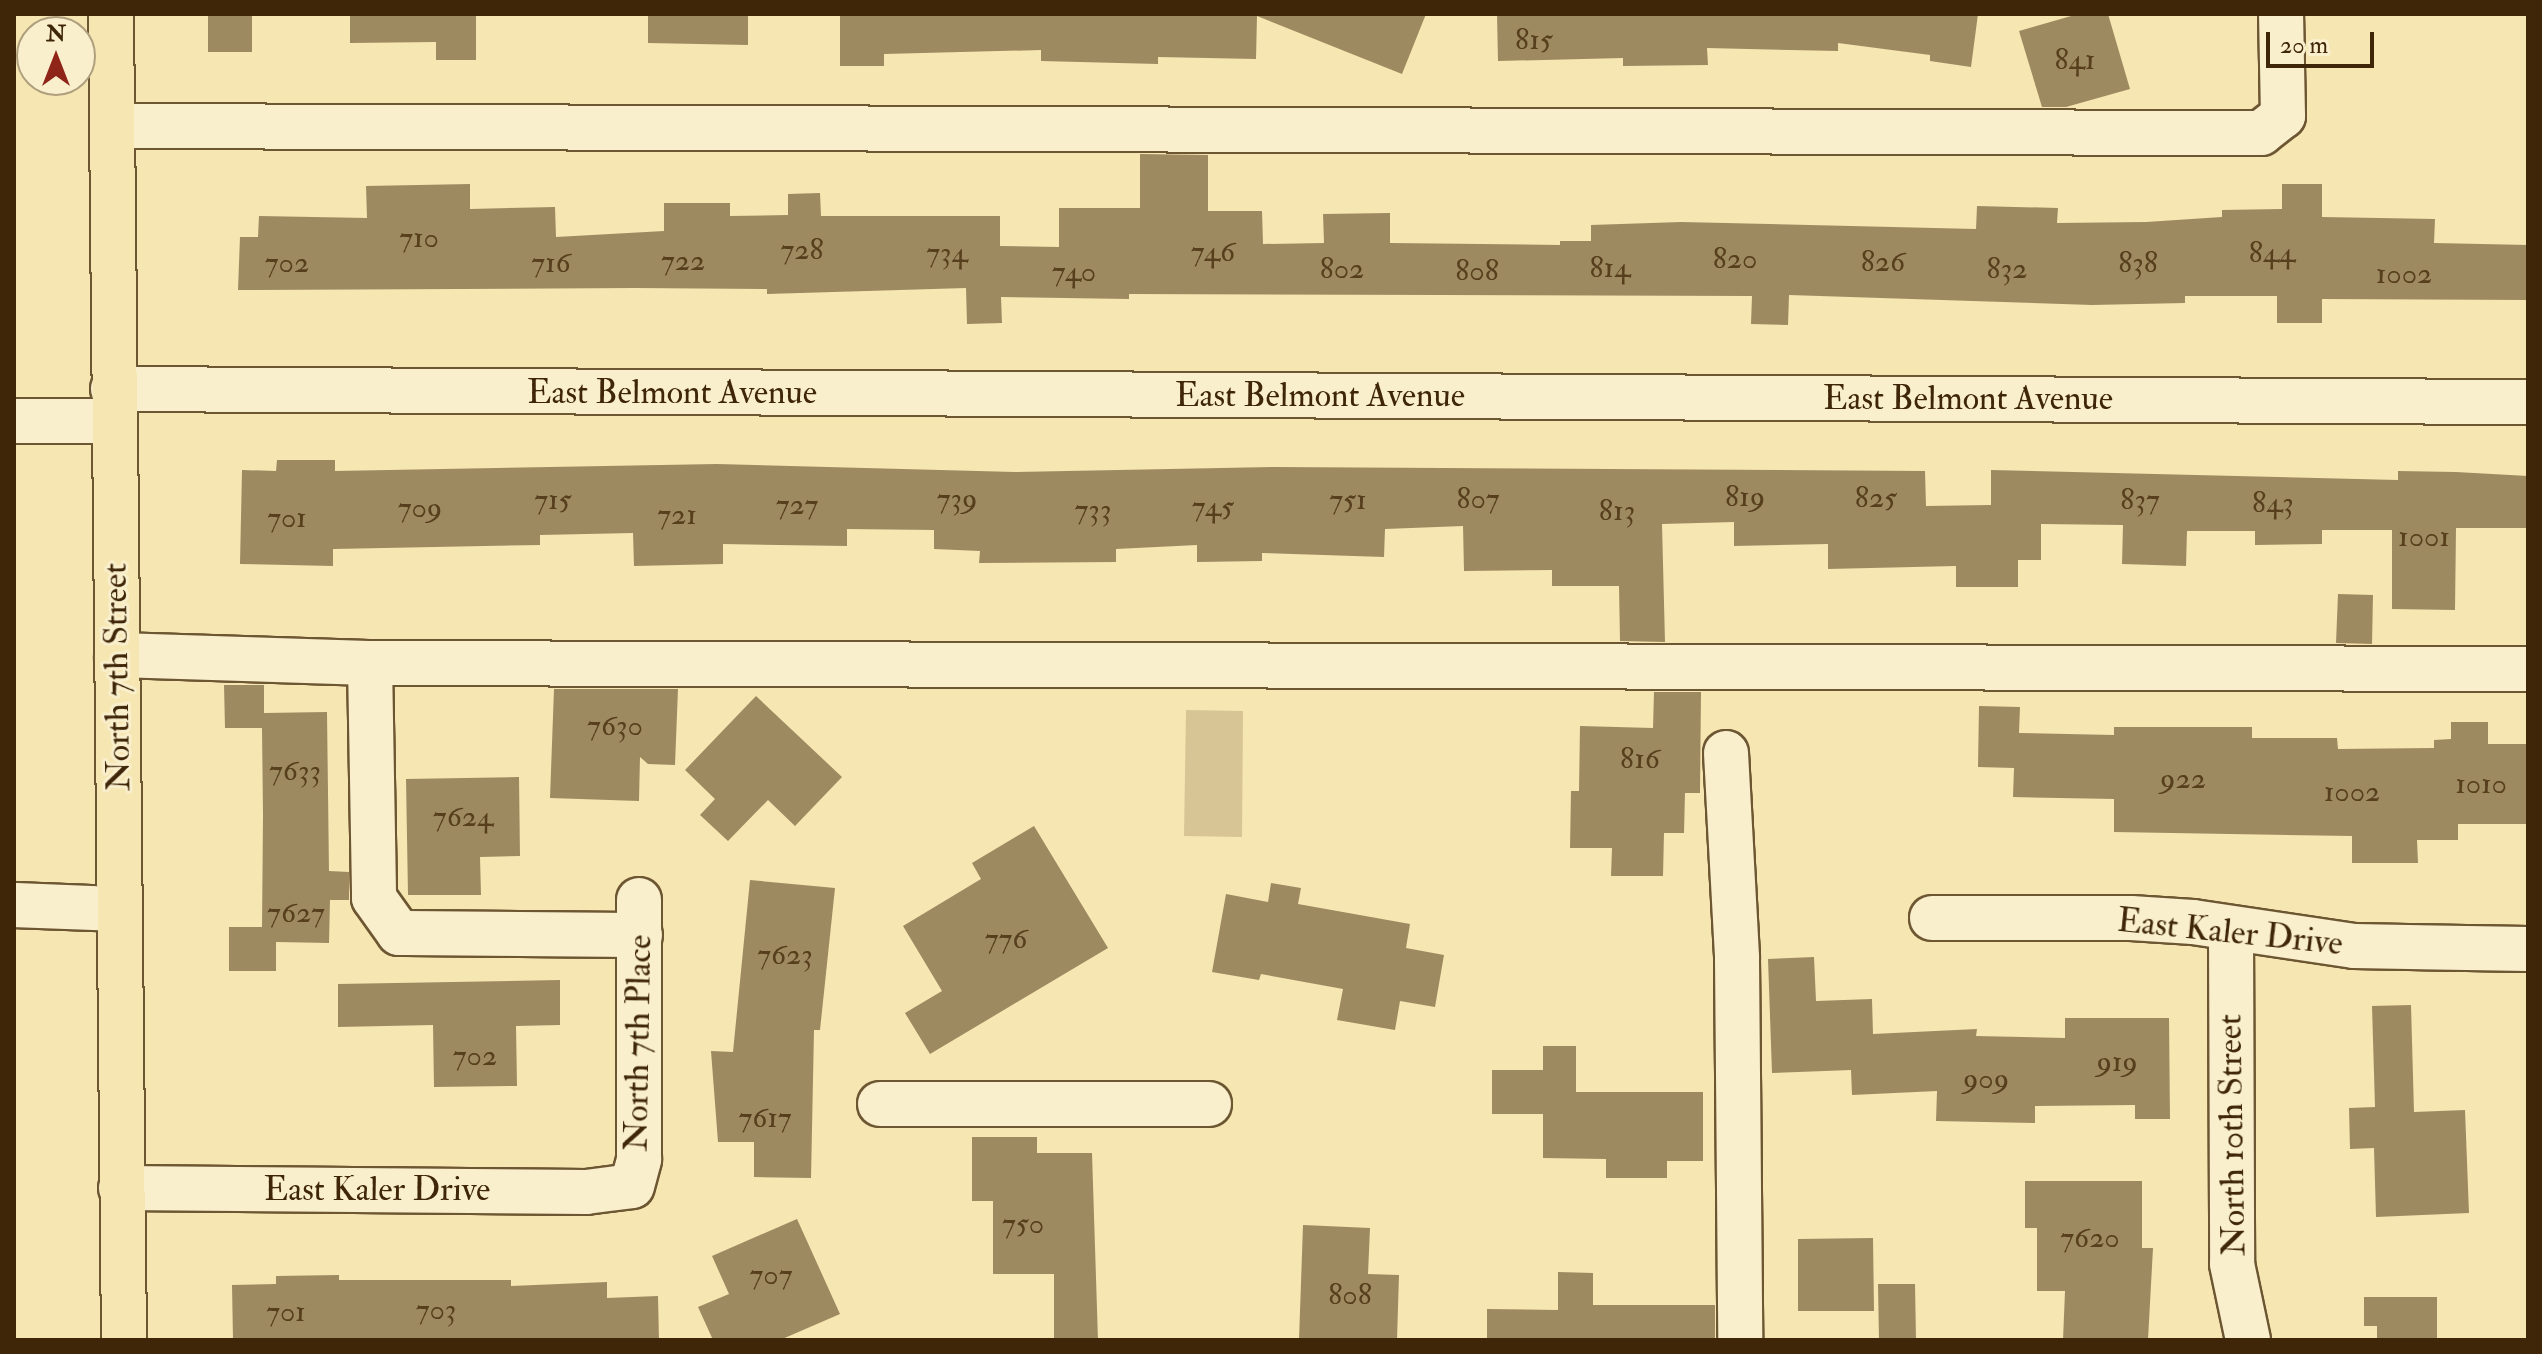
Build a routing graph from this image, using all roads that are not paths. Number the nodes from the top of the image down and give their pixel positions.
1 (111, 14) edge
2 (2281, 14) edge
3 (112, 126) junction
4 (2528, 402) edge
5 (113, 405) junction
6 (14, 421) edge
7 (117, 655) junction
8 (370, 663) junction
9 (2528, 669) edge
10 (1726, 753) dead end
11 (14, 905) edge
12 (119, 909) junction
13 (1932, 918) dead end
14 (2231, 929) junction
15 (2528, 949) edge
16 (880, 1104) dead end
17 (1209, 1104) dead end
18 (632, 1186) joint
19 (121, 1188) junction
20 (124, 1340) edge
21 (1740, 1340) edge
22 (2248, 1340) edge

1 - 3 main road, North 7th Street
2 - 3 street
3 - 5 main road, North 7th Street
4 - 5 street, East Belmont Avenue
5 - 6 street, East Belmont Avenue
5 - 7 main road, North 7th Street
7 - 8 street
7 - 12 main road, North 7th Street
8 - 9 street
8 - 18 street, North 7th Place
10 - 21 street
11 - 12 street
12 - 19 main road, North 7th Street
13 - 14 street, East Kaler Drive
14 - 15 street, East Kaler Drive
14 - 22 street, North 10th Street
16 - 17 street
18 - 19 street, East Kaler Drive
19 - 20 main road, North 7th Street

